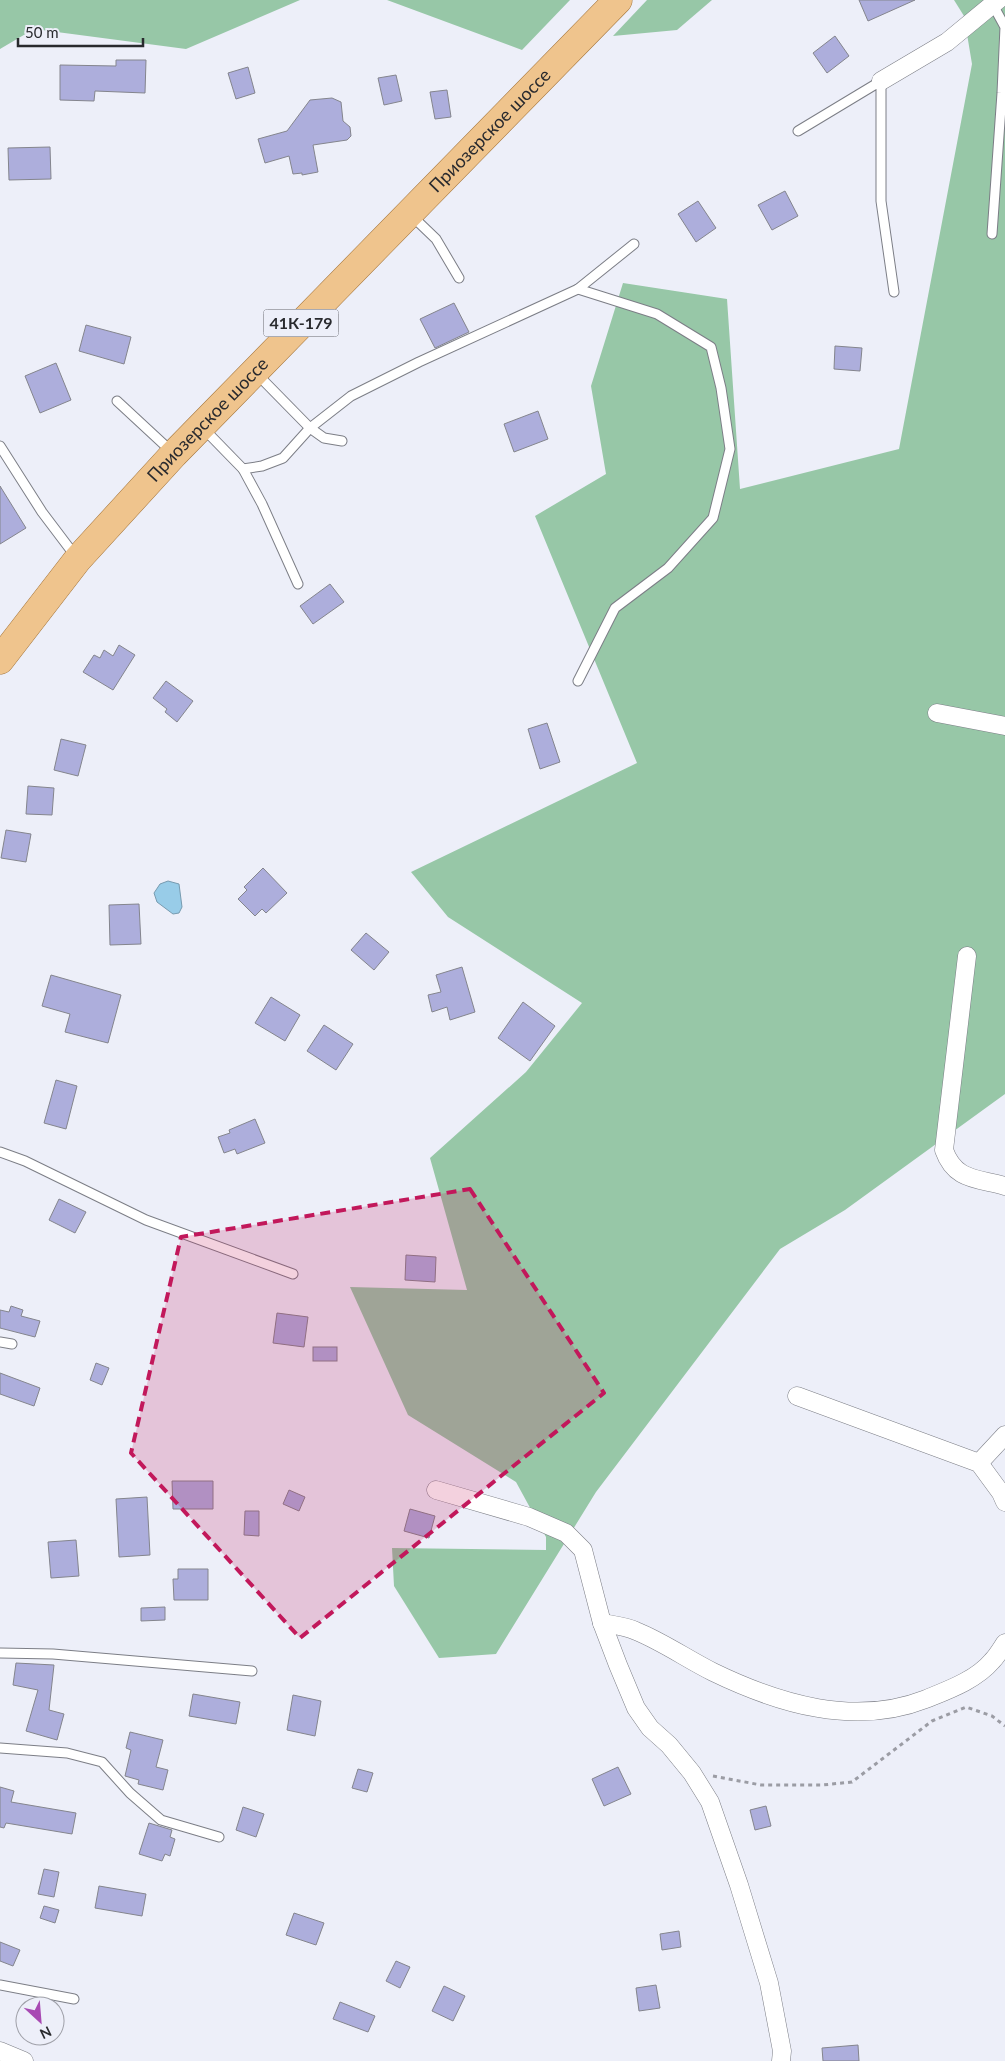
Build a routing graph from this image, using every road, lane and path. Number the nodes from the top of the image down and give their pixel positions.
1 (618, 0) edge
2 (996, 2) edge
3 (881, 81) junction
4 (798, 131) dead end
5 (409, 213) junction
6 (992, 234) dead end
7 (634, 244) dead end
8 (459, 278) dead end
9 (578, 289) junction
10 (894, 292) dead end
11 (254, 371) junction
12 (117, 401) dead end
13 (201, 426) junction
14 (310, 428) junction
15 (342, 441) dead end
16 (0, 446) edge
17 (174, 454) junction
18 (243, 469) junction
19 (78, 559) junction
20 (298, 584) dead end
21 (2, 652) edge
22 (578, 681) dead end
23 (937, 713) dead end
24 (1005, 726) edge
25 (967, 956) dead end
26 (0, 1152) edge
27 (1005, 1186) edge
28 (293, 1274) dead end
29 (0, 1342) edge
30 (12, 1344) dead end
31 (797, 1396) dead end
32 (1005, 1435) edge
33 (979, 1463) junction
34 (436, 1490) dead end
35 (1005, 1502) edge
36 (602, 1623) junction
37 (1005, 1643) edge
38 (0, 1654) edge
39 (252, 1672) dead end
40 (1005, 1726) edge
41 (0, 1748) edge
42 (692, 1773) junction
43 (219, 1836) dead end
44 (0, 1985) edge
45 (74, 1999) dead end
46 (0, 2051) edge
47 (24, 2061) edge
48 (781, 2061) edge

1 - 5 main road, Приозерское шоссе / 41К-179
2 - 3 street
2 - 6 lane
3 - 4 lane
3 - 10 lane
5 - 8 lane
5 - 11 main road, Приозерское шоссе / 41К-179
7 - 9 lane
9 - 14 lane
9 - 22 lane
11 - 13 main road, Приозерское шоссе / 41К-179
11 - 14 lane
12 - 17 lane
13 - 17 main road, Приозерское шоссе / 41К-179
13 - 18 lane
14 - 15 lane
14 - 18 lane
16 - 19 lane
17 - 19 main road, Приозерское шоссе / 41К-179
18 - 20 lane
19 - 21 main road, Приозерское шоссе / 41К-179
23 - 24 street
25 - 27 street
26 - 28 lane
29 - 30 lane
31 - 33 street
32 - 33 street
33 - 35 street
34 - 36 street
36 - 37 street
36 - 42 street
38 - 39 lane
40 - 42 path
41 - 43 lane
42 - 48 street
44 - 45 lane
46 - 47 street

